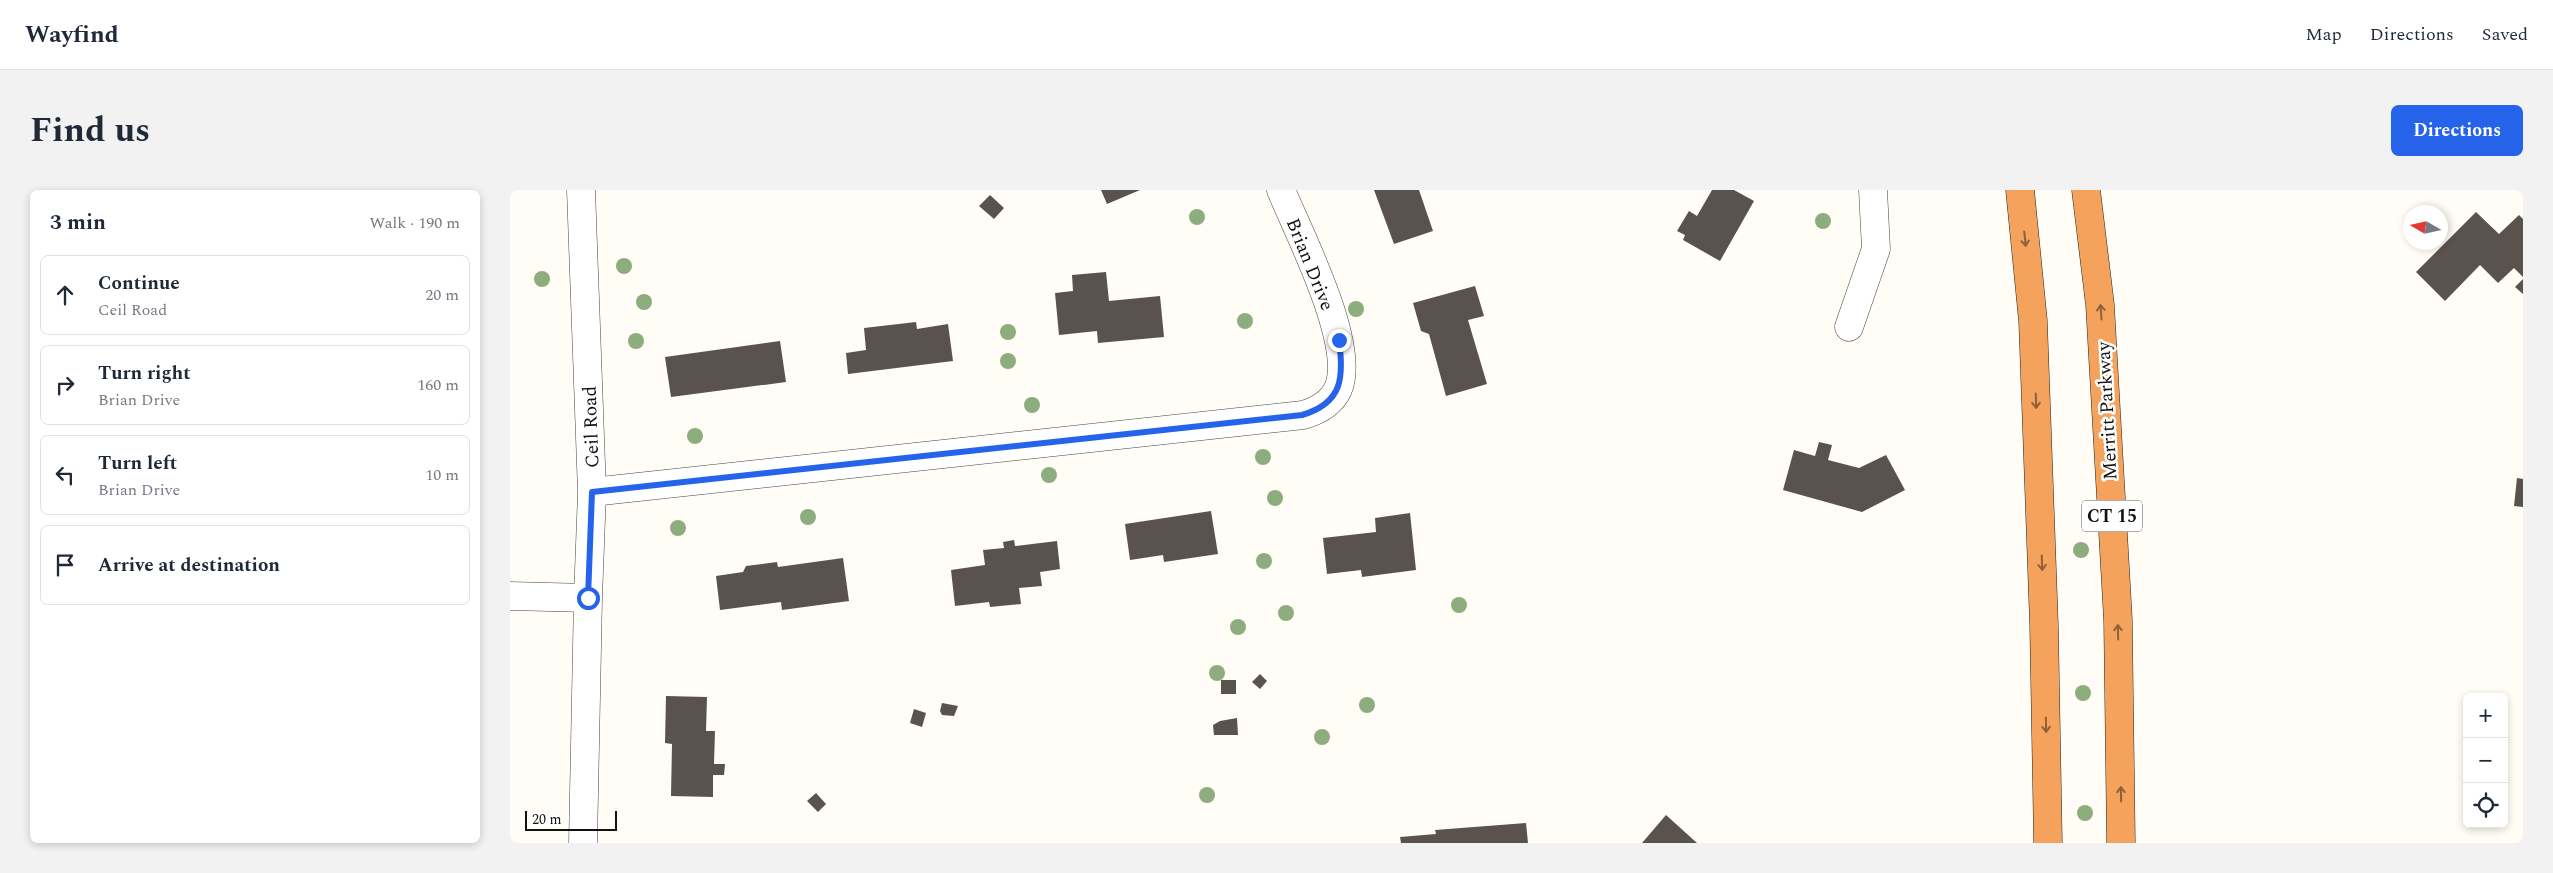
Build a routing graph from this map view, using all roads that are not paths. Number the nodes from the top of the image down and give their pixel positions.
1 (582, 190) edge
2 (1281, 190) edge
3 (1873, 190) edge
4 (2020, 190) edge
5 (2086, 190) edge
6 (1849, 327) dead end
7 (592, 492) junction
8 (510, 596) edge
9 (588, 598) junction
10 (583, 843) edge
11 (2048, 843) edge
12 (2121, 843) edge

1 - 7 street, Ceil Road
2 - 7 street, Brian Drive
3 - 6 street
4 -> 11 highway
12 -> 5 highway, Merritt Parkway / CT 15
7 - 9 street, Ceil Road
8 - 9 street
9 - 10 street, Ceil Road

